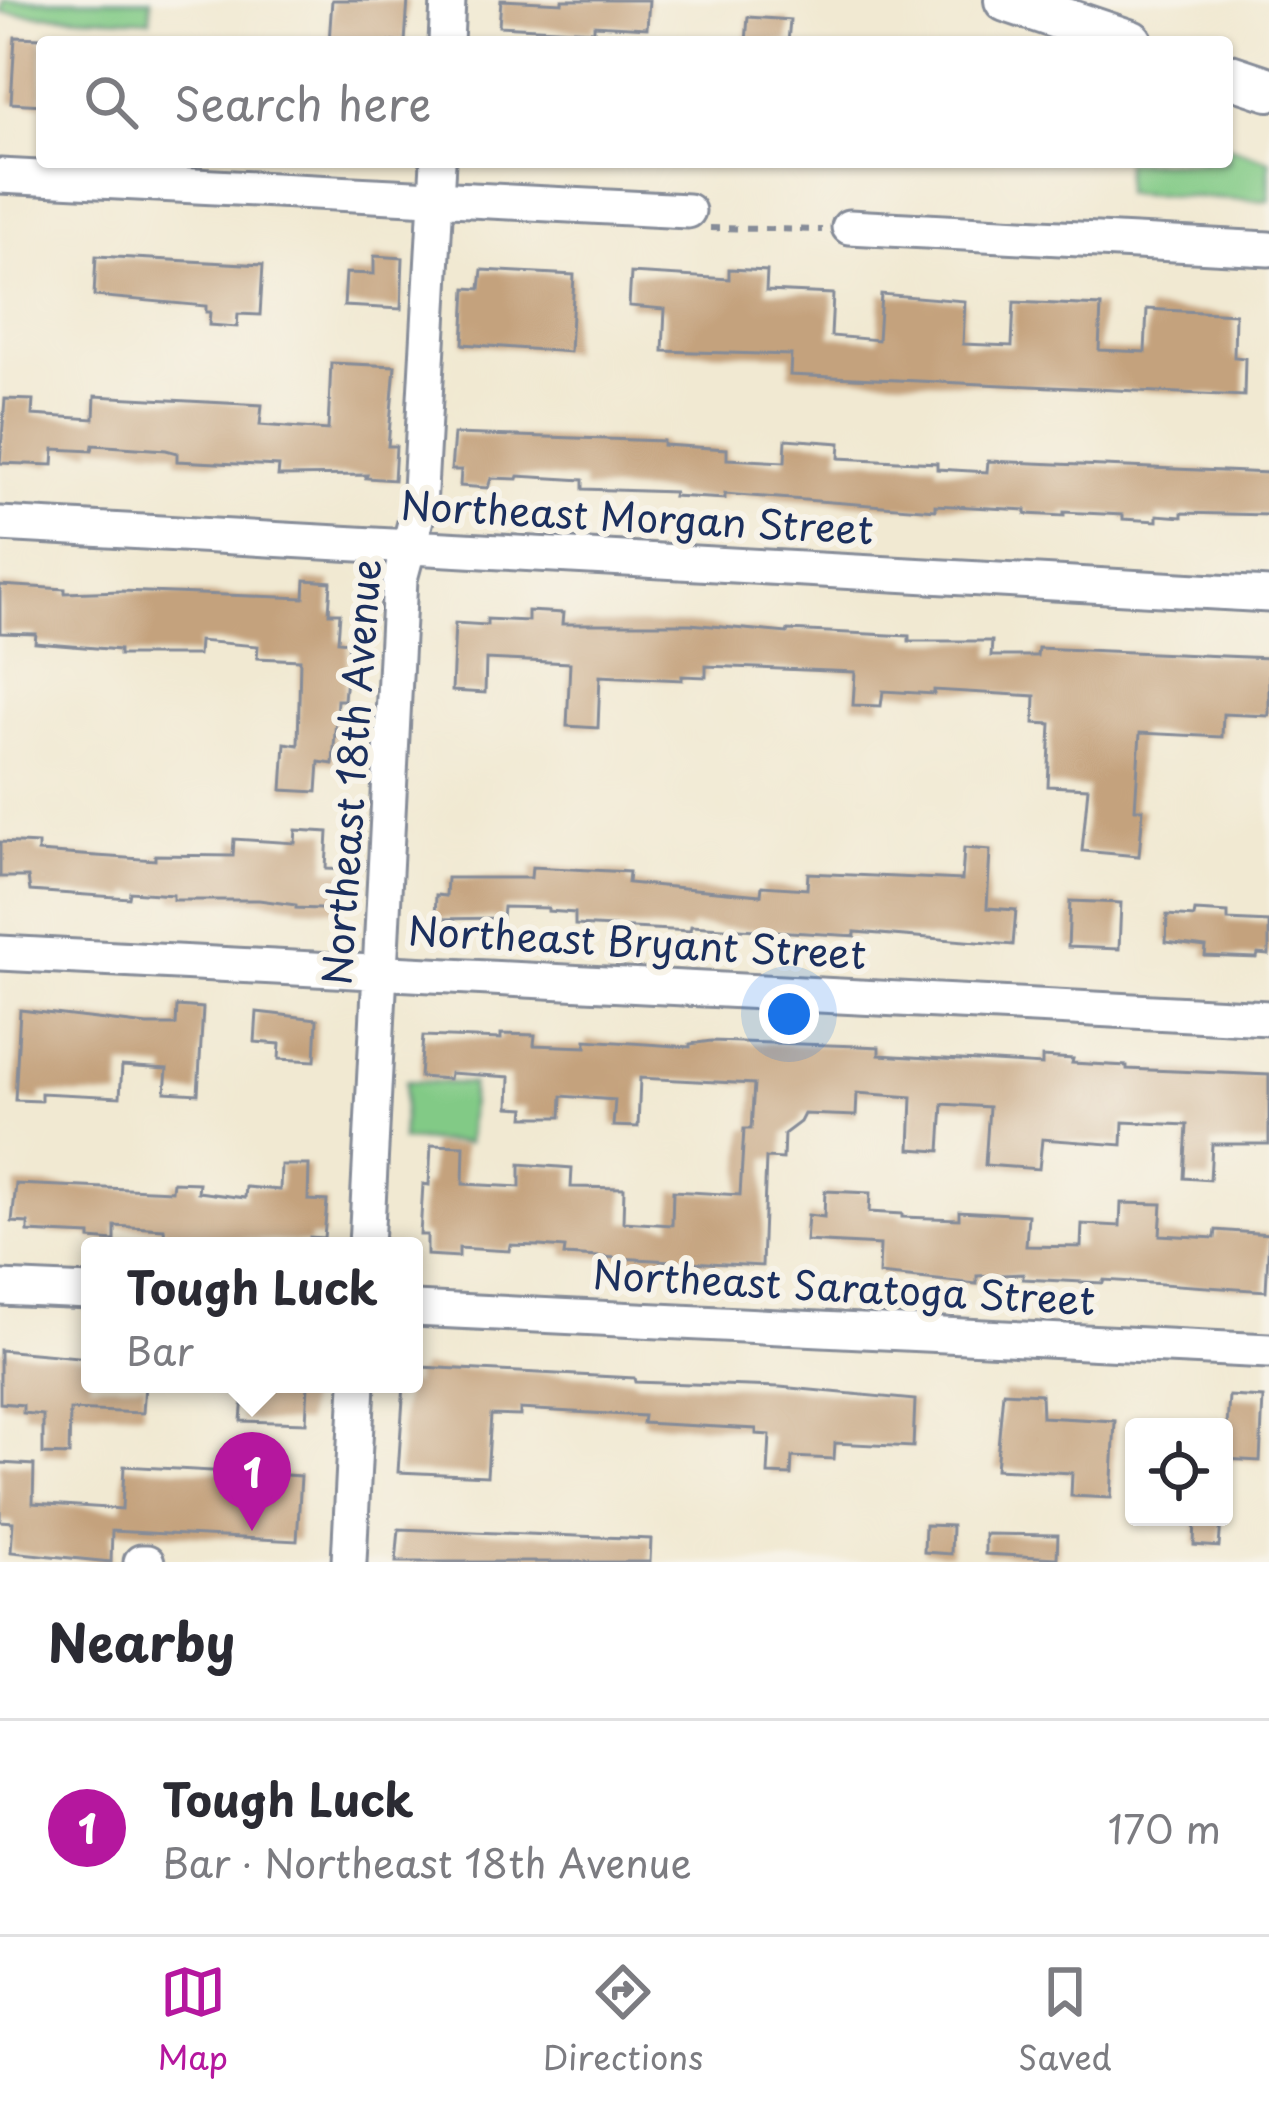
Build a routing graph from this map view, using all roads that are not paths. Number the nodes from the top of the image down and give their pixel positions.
1 (448, 0) edge
2 (1006, 0) edge
3 (446, 36) edge
4 (1113, 36) edge
5 (1233, 76) edge
6 (1269, 89) edge
7 (439, 168) edge
8 (0, 176) edge
9 (436, 201) junction
10 (688, 212) road end
11 (849, 227) road end
12 (1269, 249) edge
13 (0, 524) edge
14 (408, 547) junction
15 (1269, 595) edge
16 (0, 953) edge
17 (380, 971) junction
18 (1269, 1018) edge
19 (365, 1237) edge
20 (0, 1288) edge
21 (81, 1292) edge
22 (423, 1309) edge
23 (1269, 1351) edge
24 (358, 1393) edge
25 (349, 1562) edge

1 - 3 street
2 - 4 main road
5 - 6 main road
7 - 9 street, Northeast 18th Avenue
8 - 9 street
9 - 10 street
9 - 14 street, Northeast 18th Avenue
11 - 12 street
13 - 14 street, Northeast Morgan Street
14 - 15 street, Northeast Morgan Street
14 - 17 street, Northeast 18th Avenue
16 - 17 street, Northeast Bryant Street
17 - 18 street, Northeast Bryant Street
17 - 19 street, Northeast 18th Avenue
20 - 21 street
22 - 23 street, Northeast Saratoga Street
24 - 25 street

